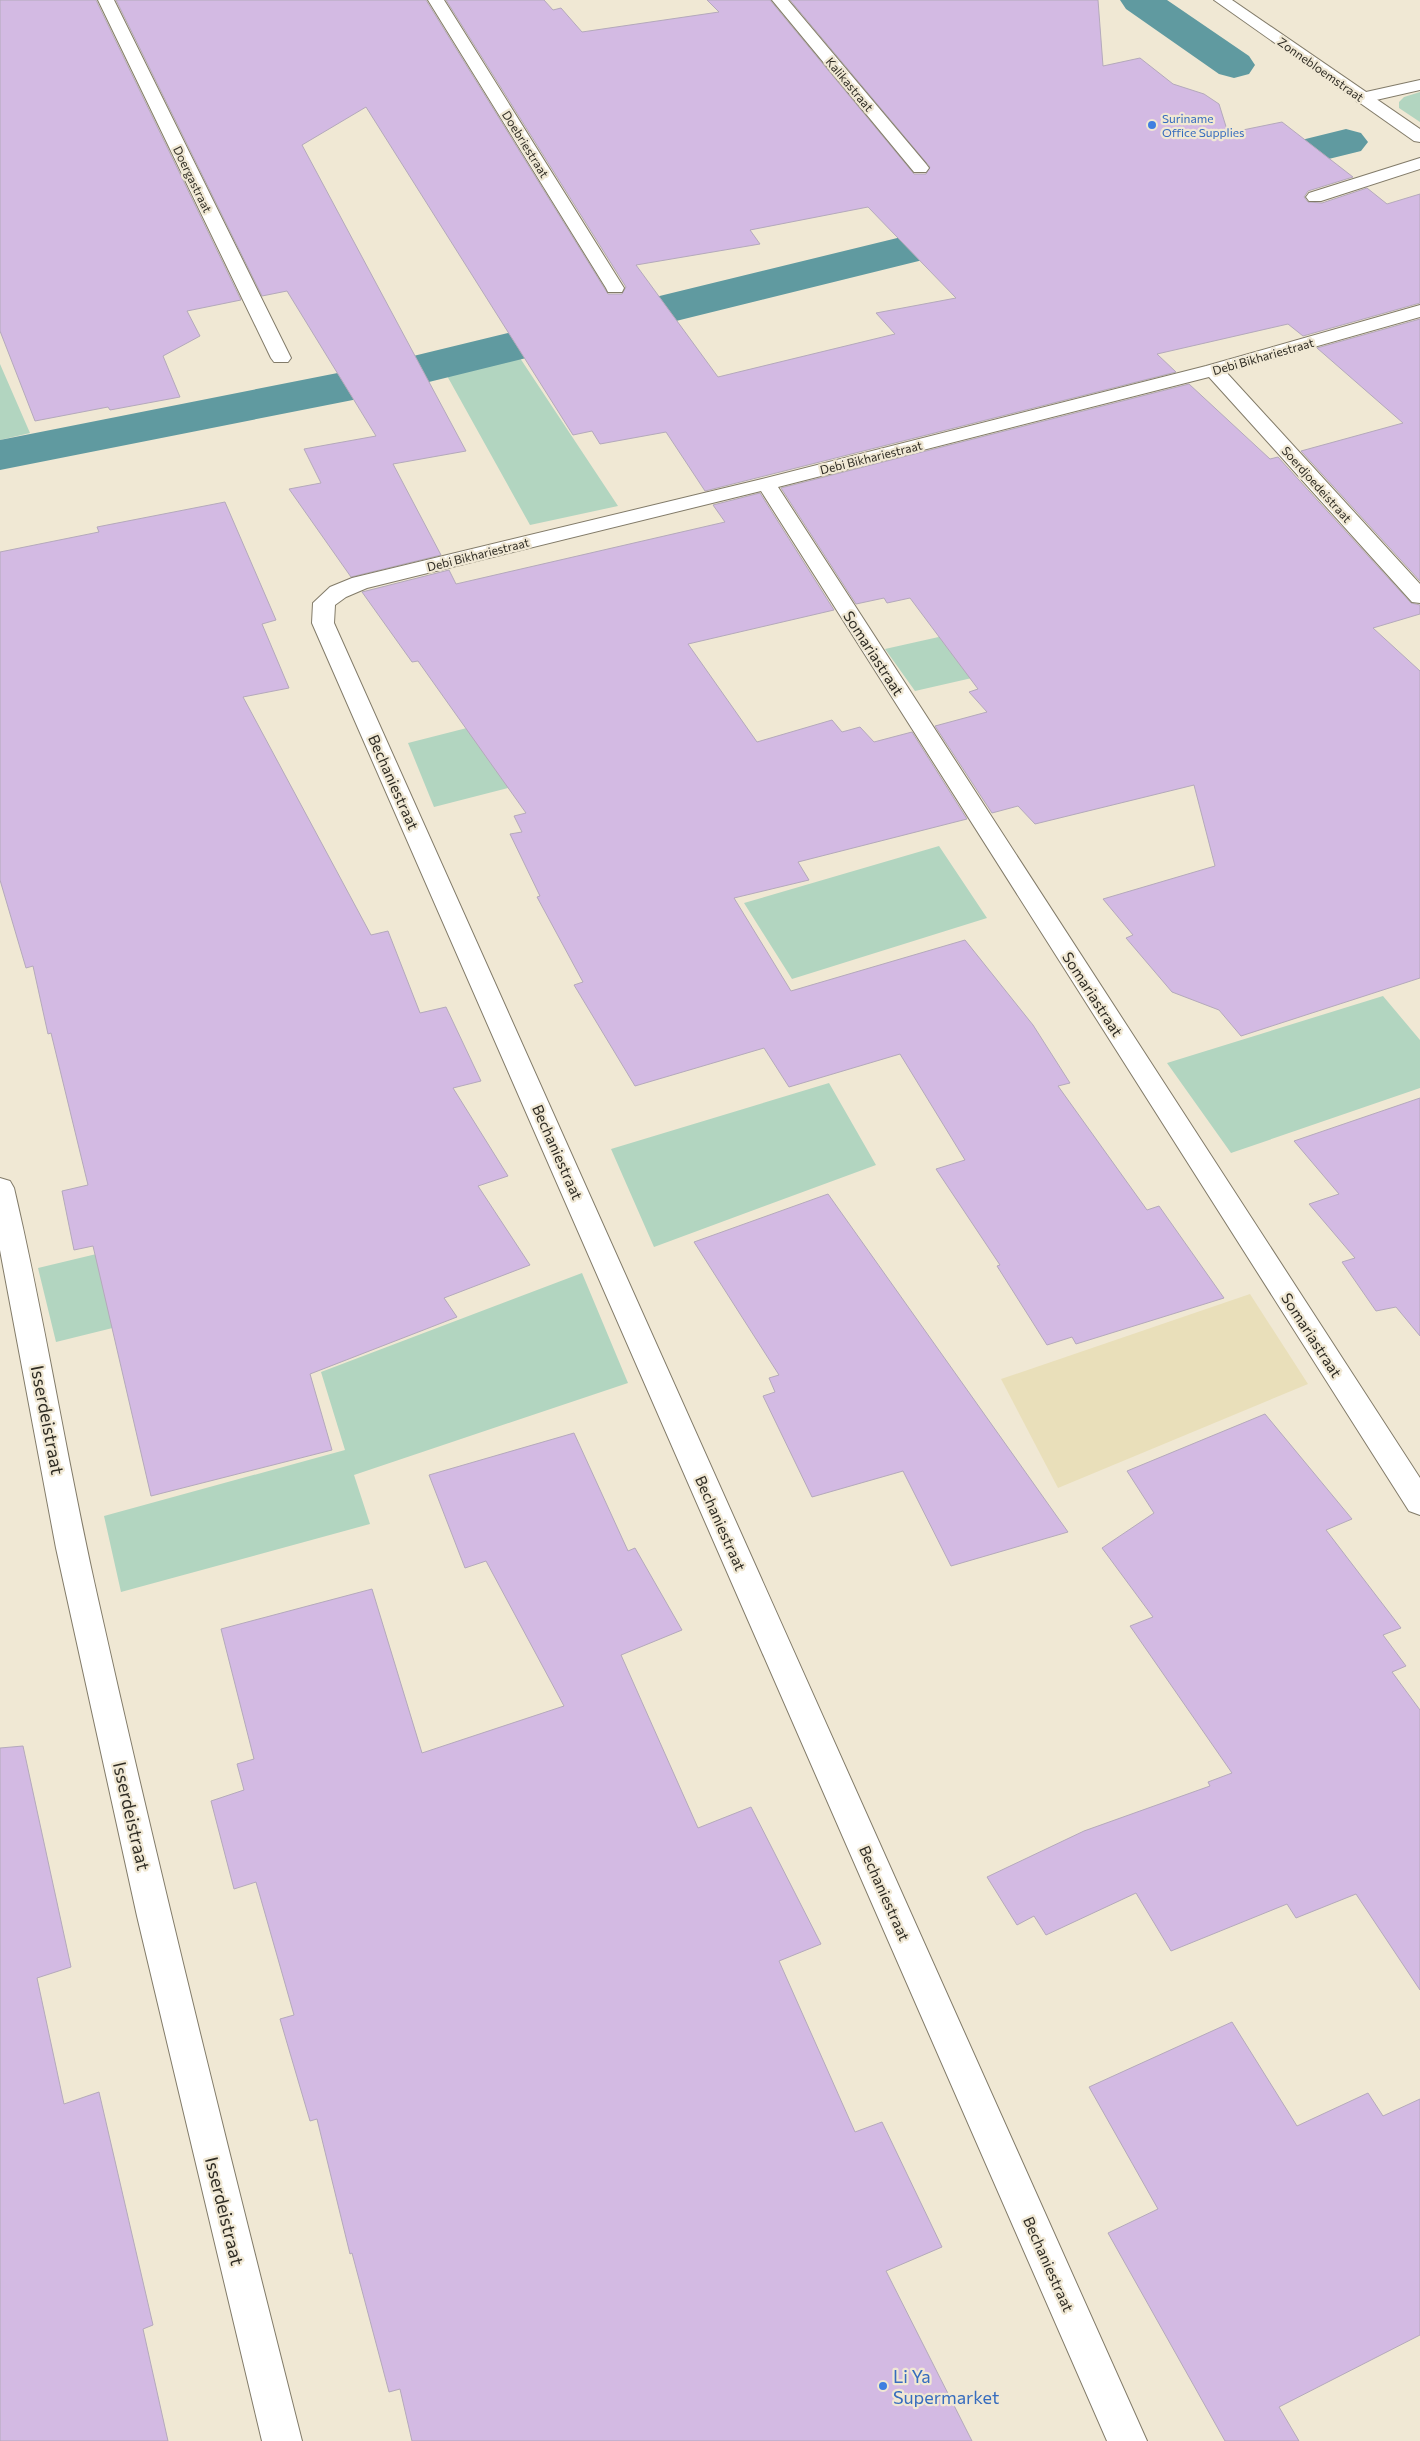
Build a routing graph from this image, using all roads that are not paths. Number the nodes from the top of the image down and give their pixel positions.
1 (106, 0) edge
2 (436, 0) edge
3 (780, 0) edge
4 (1222, 0) edge
5 (1420, 86) edge
6 (1363, 98) junction
7 (1420, 137) edge
8 (1420, 163) edge
9 (920, 168) dead end
10 (1315, 197) dead end
11 (615, 288) dead end
12 (1420, 311) edge
13 (281, 358) dead end
14 (1213, 370) junction
15 (766, 484) junction
16 (1420, 597) edge
17 (324, 603) joint
18 (0, 1188) edge
19 (1420, 1504) edge
20 (282, 2441) edge
21 (1127, 2441) edge

1 - 13 street, Doergastraat
2 - 11 street, Doebriestraat
3 - 9 street, Kalikastraat
4 - 6 street, Zonnebloemstraat
5 - 6 street
6 - 7 street, Zonnebloemstraat
8 - 10 street
12 - 14 street, Debi Bikhariestraat
14 - 15 street, Debi Bikhariestraat
14 - 16 street, Soerdjoedeistraat
15 - 17 street, Debi Bikhariestraat
15 - 19 street, Somariastraat
17 - 21 street, Bechaniestraat
18 - 20 street, Isserdeistraat

